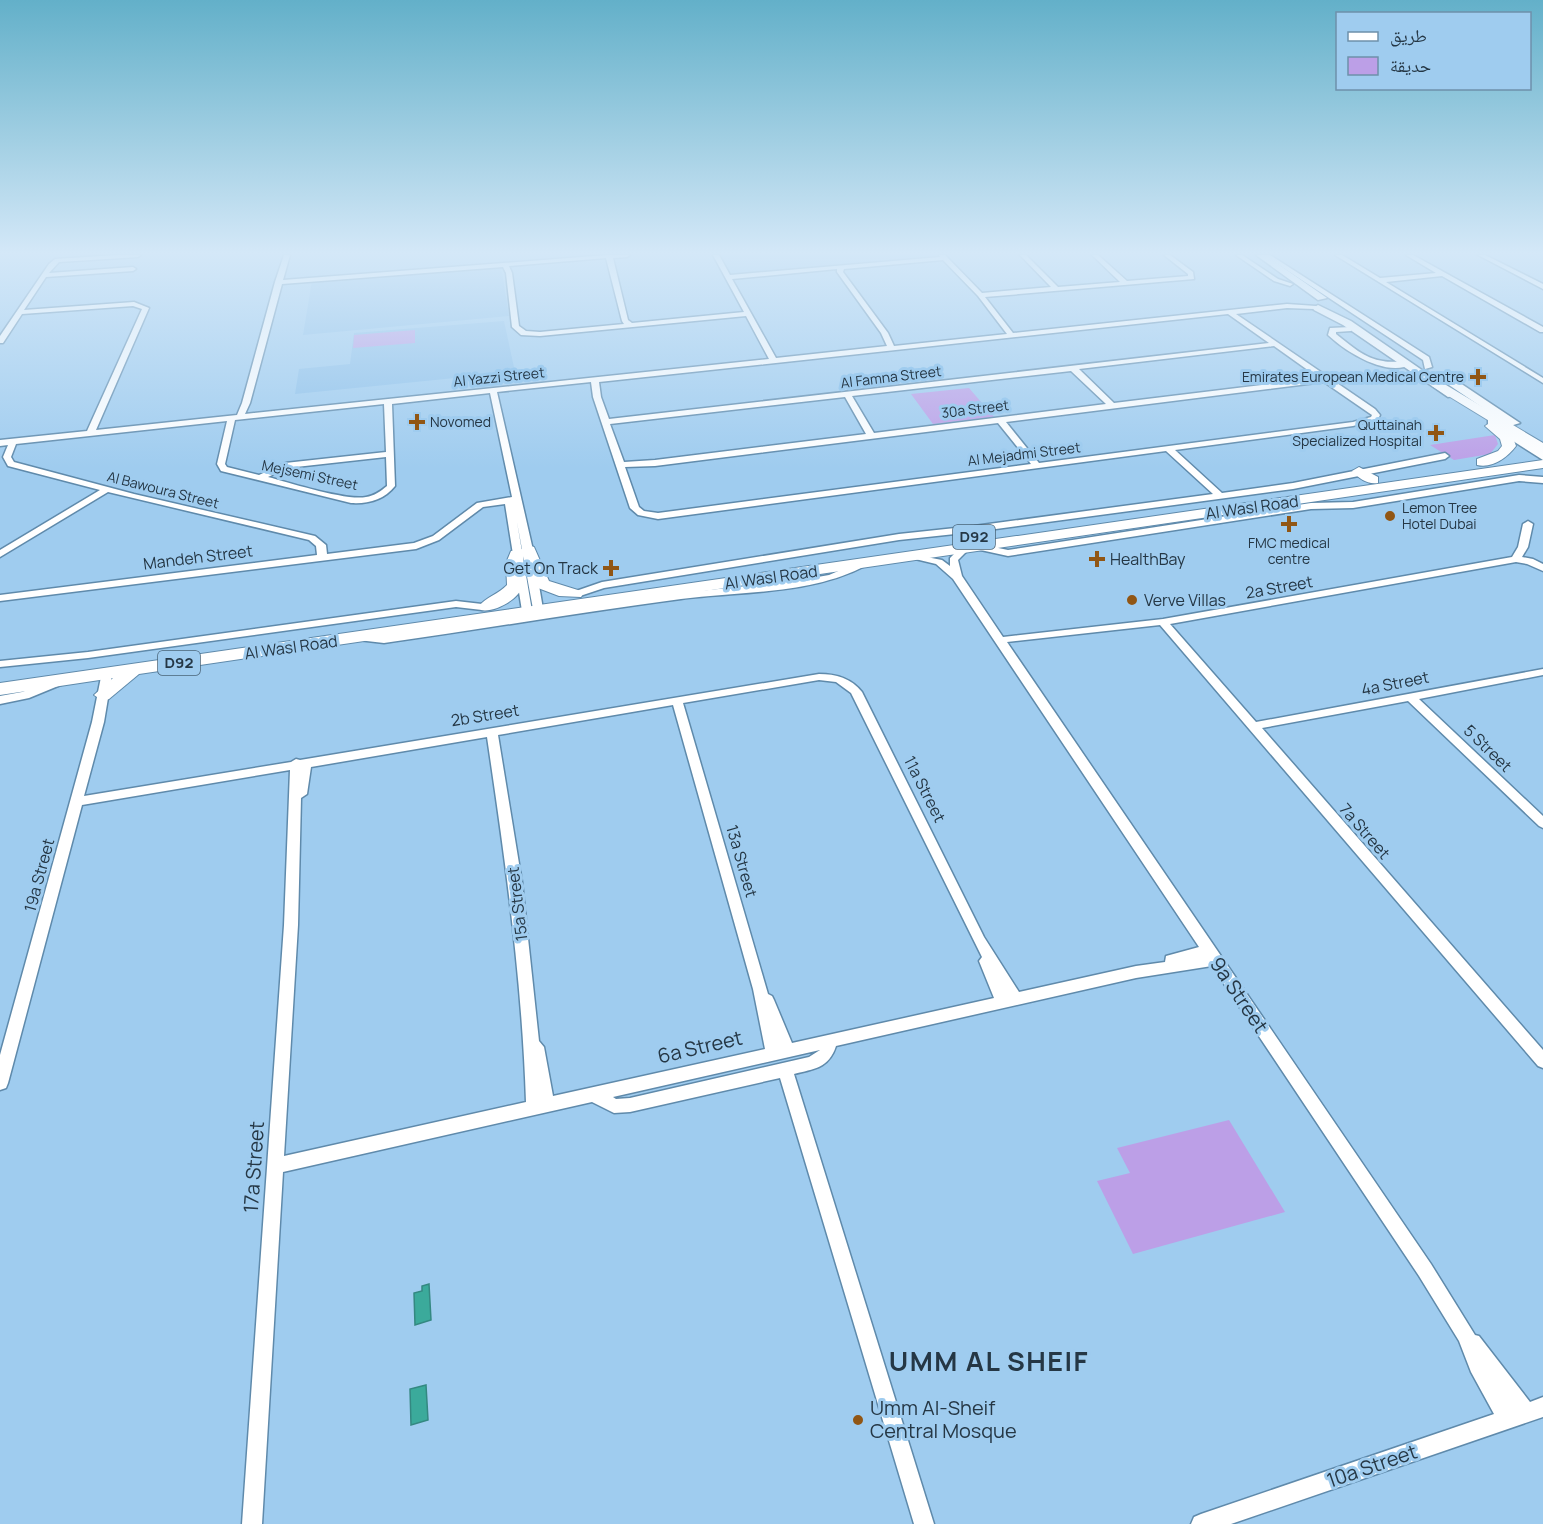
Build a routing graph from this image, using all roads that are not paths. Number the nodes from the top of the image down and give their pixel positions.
1 (10, 326) edge
2 (138, 326) edge
3 (267, 326) edge
4 (516, 326) edge
5 (618, 326) edge
6 (753, 326) edge
7 (879, 326) edge
8 (1007, 326) edge
9 (1099, 326) edge
10 (1250, 326) edge
11 (1347, 326) edge
12 (1352, 326) edge
13 (1353, 326) edge
14 (1365, 326) edge
15 (1455, 326) edge
16 (1376, 327) joint
17 (1016, 335) junction
18 (0, 341) edge
19 (1278, 345) junction
20 (895, 349) junction
21 (772, 362) junction
22 (1408, 364) junction
23 (1428, 367) junction
24 (1074, 369) junction
25 (591, 380) junction
26 (1329, 380) junction
27 (1543, 381) edge
28 (1436, 382) junction
29 (496, 391) junction
30 (848, 395) junction
31 (388, 402) junction
32 (1112, 406) junction
33 (1472, 409) junction
34 (1507, 418) junction
35 (239, 419) junction
36 (996, 420) junction
37 (607, 423) junction
38 (1543, 434) edge
39 (86, 435) junction
40 (871, 436) junction
41 (13, 442) junction
42 (0, 444) edge
43 (1169, 449) junction
44 (391, 454) junction
45 (1543, 454) edge
46 (1444, 456) dead end
47 (1482, 462) junction
48 (1035, 466) junction
49 (621, 467) junction
50 (1359, 471) junction
51 (1473, 475) junction
52 (259, 478) junction
53 (1543, 478) edge
54 (1440, 479) junction
55 (1376, 484) junction
56 (106, 490) junction
57 (1410, 495) junction
58 (1220, 496) junction
59 (512, 497) junction
60 (1159, 508) junction
61 (1280, 508) junction
62 (1528, 524) dead end
63 (972, 540) junction
64 (1523, 547) junction
65 (522, 552) junction
66 (0, 554) edge
67 (322, 556) junction
68 (914, 556) junction
69 (1516, 560) junction
70 (1530, 561) junction
71 (864, 563) junction
72 (1543, 568) edge
73 (957, 577) junction
74 (578, 593) junction
75 (0, 598) edge
76 (530, 605) junction
77 (484, 607) junction
78 (1163, 622) junction
79 (357, 637) junction
80 (1002, 643) junction
81 (168, 655) junction
82 (0, 664) edge
83 (1543, 672) edge
84 (819, 677) joint
85 (0, 678) edge
86 (73, 678) junction
87 (104, 687) junction
88 (0, 690) edge
89 (1410, 696) junction
90 (0, 700) edge
91 (673, 701) junction
92 (1253, 726) junction
93 (496, 730) junction
94 (301, 762) junction
95 (77, 799) junction
96 (1543, 823) edge
97 (1211, 955) junction
98 (1009, 1000) junction
99 (831, 1040) junction
100 (780, 1052) junction
101 (1543, 1061) edge
102 (785, 1070) junction
103 (0, 1083) edge
104 (593, 1094) junction
105 (541, 1106) junction
106 (275, 1166) junction
107 (1526, 1413) edge
108 (252, 1524) edge
109 (924, 1524) edge
110 (1201, 1524) edge

1 - 18 street
2 - 39 street
3 - 35 street
4 - 5 street
6 - 21 street
7 - 20 street
8 - 17 street
9 - 17 street, Al Yazzi Street
10 - 19 street, Al Mejadmi Street
11 - 22 street
12 - 22 main road
13 - 23 main road
14 - 16 main road
15 - 27 street
16 - 23 street
17 - 20 street, Al Yazzi Street
19 - 24 street, Al Famna Street
19 - 26 street, Al Mejadmi Street
20 - 21 street, Al Yazzi Street
21 - 25 street, Al Yazzi Street
22 - 28 main road
23 - 34 main road
24 - 30 street, Al Famna Street
24 - 32 street
25 - 29 street, Al Yazzi Street
25 - 37 street, Al Mejadmi Street
26 - 32 street, 30a Street
26 - 43 street, Al Mejadmi Street
28 - 33 main road
28 - 45 main road
29 - 31 street, Al Yazzi Street
29 - 59 street
30 - 37 street, Al Famna Street
30 - 40 street
31 - 35 street, Al Yazzi Street
31 - 44 street, Mejsemi Street
32 - 36 street, 30a Street
33 - 45 main road
33 - 47 main road
34 - 38 main road
34 - 45 main road
35 - 39 street, Al Yazzi Street
35 - 52 street, Mejsemi Street
36 - 40 street, 30a Street
36 - 48 street
37 - 49 street, Al Mejadmi Street
39 - 41 street, Al Yazzi Street
40 - 49 street, 30a Street
41 - 42 street, Al Yazzi Street
41 - 56 street, Al Bawoura Street
43 - 48 street, Al Mejadmi Street
43 - 58 street
44 - 52 street
44 - 52 street, Mejsemi Street
45 - 47 main road, Al Wasl Road / D92
45 - 51 main road, Al Wasl Road / D92
45 - 54 main road
46 - 50 street
47 - 55 main road, Al Wasl Road / D92
48 - 49 street, Al Mejadmi Street
50 - 55 main road
50 - 58 street
51 - 53 main road
51 - 54 main road, Al Wasl Road / D92
53 - 57 street
54 - 55 main road, Al Wasl Road / D92
55 - 57 main road
55 - 60 main road, Al Wasl Road / D92
55 - 61 main road, Al Wasl Road / D92
56 - 66 street
56 - 67 street, Al Bawoura Street
57 - 61 street
58 - 60 street
59 - 65 street
59 - 67 street, Mandeh Street
60 - 63 main road, Al Wasl Road / D92
61 - 63 main road, Al Wasl Road / D92
62 - 64 street
63 - 68 main road, Al Wasl Road / D92
63 - 73 street
63 - 74 main road, Al Wasl Road / D92
64 - 69 street
64 - 70 street
65 - 74 main road
65 - 76 street
65 - 77 main road
67 - 75 street, Mandeh Street
68 - 71 main road, Al Wasl Road / D92
68 - 73 street, 9a Street
69 - 70 street, 2a Street
69 - 78 street, 2a Street
70 - 72 street
71 - 76 main road, Al Wasl Road / D92
71 - 79 street
73 - 80 street, 9a Street
74 - 76 main road, Al Wasl Road / D92
76 - 77 main road, Al Wasl Road / D92
76 - 79 main road, Al Wasl Road / D92
77 - 81 main road, Al Wasl Road / D92
77 - 82 street
78 - 80 street, 2a Street
78 - 92 street, 7a Street
79 - 87 main road, Al Wasl Road / D92
80 - 97 street, 9a Street
81 - 85 main road, Al Wasl Road / D92
81 - 87 main road
83 - 89 street, 4a Street
84 - 91 street, 2b Street
84 - 98 street, 11a Street
86 - 87 main road
86 - 88 main road
86 - 90 street
87 - 95 street, 19a Street
89 - 92 street, 4a Street
89 - 96 street, 5 Street
91 - 93 street, 2b Street
91 - 100 street, 13a Street
92 - 101 street, 7a Street
93 - 94 street, 2b Street
93 - 105 street, 15a Street
94 - 95 street, 2b Street
94 - 106 street, 17a Street
95 - 103 street, 19a Street
97 - 98 street, 6a Street
97 - 107 street, 9a Street
98 - 99 street, 6a Street
99 - 100 street, 6a Street
99 - 102 street
100 - 104 street, 6a Street
102 - 104 street
102 - 109 street
104 - 105 street, 6a Street
105 - 106 street, 6a Street
106 - 108 street, 17a Street
107 - 110 street, 10a Street

